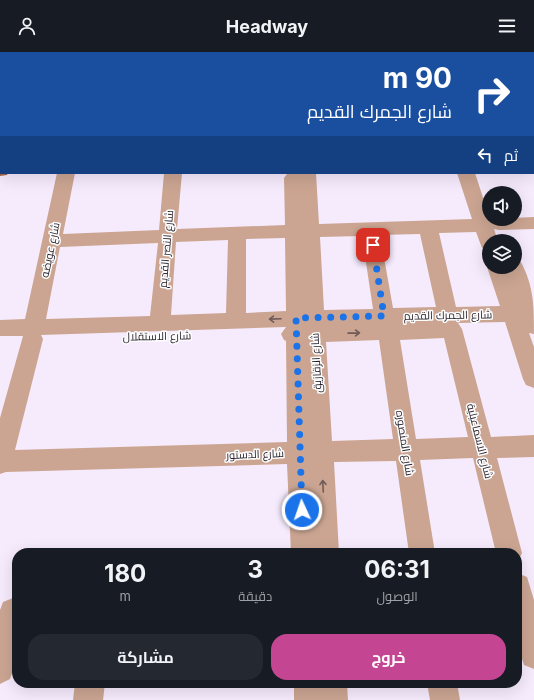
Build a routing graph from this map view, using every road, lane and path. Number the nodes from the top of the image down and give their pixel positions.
1 (66, 174) edge
2 (172, 174) edge
3 (293, 174) edge
4 (307, 174) edge
5 (467, 174) edge
6 (481, 174) edge
7 (486, 186) edge
8 (534, 224) edge
9 (428, 227) junction
10 (496, 227) edge
11 (370, 228) junction
12 (302, 231) junction
13 (237, 233) junction
14 (168, 236) junction
15 (52, 241) junction
16 (501, 274) edge
17 (516, 274) edge
18 (527, 320) edge
19 (236, 321) junction
20 (450, 322) junction
21 (160, 324) junction
22 (386, 324) junction
23 (305, 326) junction
24 (0, 328) edge
25 (33, 333) junction
26 (0, 340) edge
27 (534, 379) edge
28 (534, 446) edge
29 (482, 447) junction
30 (406, 450) junction
31 (310, 452) junction
32 (0, 462) edge
33 (304, 548) edge
34 (325, 548) edge
35 (421, 548) edge
36 (508, 548) edge
37 (522, 593) edge
38 (10, 612) edge
39 (534, 655) edge
40 (0, 669) edge
41 (89, 688) edge
42 (309, 688) edge
43 (332, 688) edge
44 (443, 688) edge
45 (88, 700) edge
46 (309, 700) edge
47 (333, 700) edge
48 (445, 700) edge

1 - 15 street, شارع عويضه
2 - 14 street, شارع النصر القديم
3 - 12 street, شارع الزقازيق
4 - 12 street, شارع الزقازيق
5 - 10 street
6 - 7 street
8 - 10 street
9 - 10 street
9 - 11 street
9 - 20 street, شارع الاسماعيلية
11 - 12 street
11 - 22 street, شارع المنصوره
12 - 13 street
12 - 23 street, شارع الزقازيق
13 - 14 street
13 - 19 street
14 - 15 street
14 - 21 street, شارع النصر القديم
15 - 25 street, شارع عويضه
16 - 18 street
17 - 18 street
18 - 20 street, شارع الجمرك القديم
18 - 27 street
19 - 21 street, شارع الاستقلال
23 -> 19 street, شارع الاستقلال
20 - 22 street, شارع الجمرك القديم
20 - 29 street, شارع الاسماعيلية
21 - 25 street, شارع الاستقلال
22 - 23 street, شارع الجمرك القديم
22 - 30 street, شارع المنصوره
23 - 25 street, شارع الاستقلال
23 - 31 street, شارع الزقازيق
24 - 25 street, شارع الاستقلال
25 - 26 street, شارع الاستقلال
25 - 32 street, شارع عويضه
28 - 29 street, شارع الدستور
29 - 30 street, شارع الدستور
29 - 36 street, شارع الاسماعيلية
30 - 31 street, شارع الدستور
30 - 35 street, شارع المنصوره
31 - 32 street, شارع الدستور
31 - 33 street, شارع الزقازيق
34 -> 31 street, شارع الزقازيق
37 - 39 street
38 - 40 street
41 - 45 street
42 - 46 street
43 - 47 street
44 - 48 street

